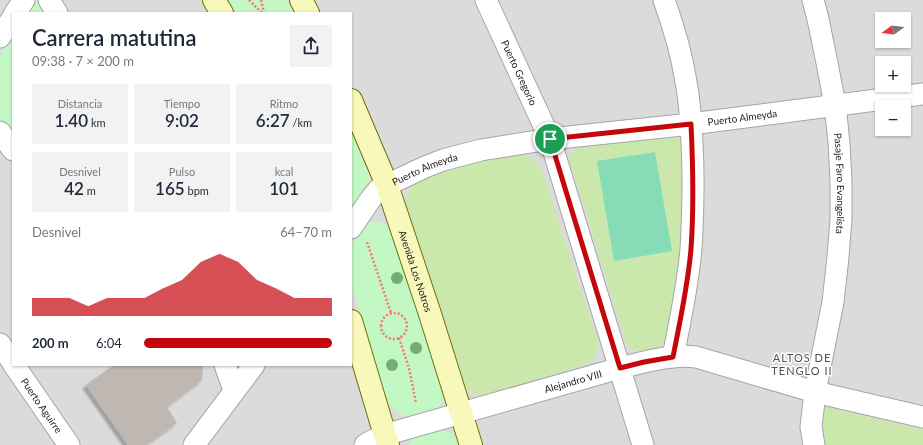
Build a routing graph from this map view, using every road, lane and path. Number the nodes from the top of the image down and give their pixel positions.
1 (24, 0) edge
2 (49, 0) edge
3 (214, 0) edge
4 (249, 0) edge
5 (261, 0) edge
6 (301, 0) edge
7 (486, 0) edge
8 (664, 0) edge
9 (813, 0) edge
10 (16, 12) edge
11 (56, 12) edge
12 (221, 12) edge
13 (262, 12) edge
14 (263, 12) edge
15 (307, 12) edge
16 (12, 19) edge
17 (0, 37) edge
18 (923, 94) edge
19 (352, 102) edge
20 (835, 106) junction
21 (691, 124) junction
22 (0, 132) edge
23 (550, 139) junction
24 (12, 149) edge
25 (387, 185) junction
26 (355, 223) edge
27 (391, 312) junction
28 (352, 324) edge
29 (398, 338) junction
30 (0, 344) edge
31 (673, 357) junction
32 (12, 361) edge
33 (15, 366) edge
34 (225, 366) edge
35 (253, 366) edge
36 (620, 368) junction
37 (234, 390) junction
38 (815, 392) junction
39 (461, 413) junction
40 (923, 417) edge
41 (421, 424) junction
42 (386, 440) edge
43 (69, 445) edge
44 (194, 445) edge
45 (365, 445) edge
46 (471, 445) edge
47 (643, 445) edge
48 (814, 445) edge

1 - 10 street
2 - 11 street
3 - 12 main road
4 - 13 path
5 - 14 path
6 - 15 main road
7 - 23 street, Puerto Gregorio
8 - 21 street
9 - 20 street, Pasaje Faro Evangelista
16 - 17 street
18 - 20 street, Puerto Almeyda
19 - 25 main road, Avenida Los Notros
20 - 21 street, Puerto Almeyda
20 - 38 street, Pasaje Faro Evangelista
21 - 23 street, Puerto Almeyda
21 - 31 street
22 - 24 street
23 - 25 street, Puerto Almeyda
23 - 36 street, Puerto Gregorio
25 - 26 street, Puerto Almeyda
25 - 39 main road, Avenida Los Notros
26 - 27 path
27 - 29 path
27 - 29 path
28 - 42 main road
29 - 41 path
30 - 32 street, Puerto Aguirre
31 - 36 street, Alejandro VIII
31 - 38 street, Alejandro VIII
33 - 43 street, Puerto Aguirre
34 - 37 street
35 - 37 street
36 - 39 street, Alejandro VIII
36 - 47 street, Puerto Gregorio
37 - 44 street
38 - 40 street, Alejandro VIII
38 - 48 street, Pasaje Faro Evangelista
39 - 41 street, Alejandro VIII
39 - 46 main road, Avenida Los Notros
41 - 42 street, Alejandro VIII
42 - 45 street, Alejandro VIII

